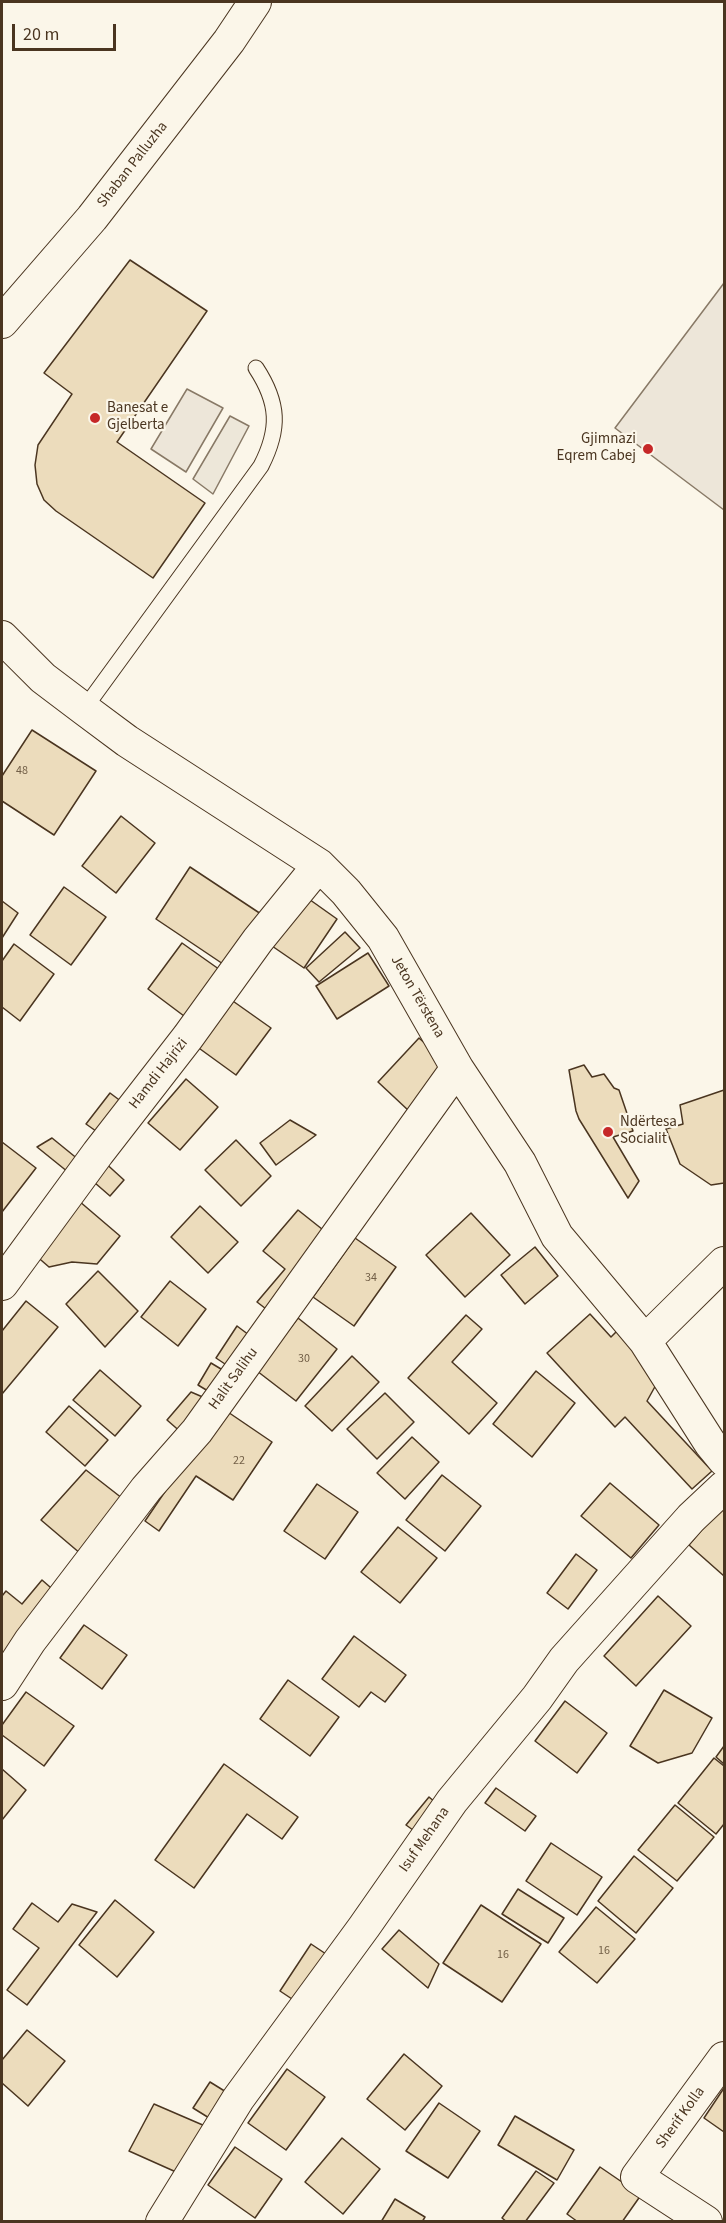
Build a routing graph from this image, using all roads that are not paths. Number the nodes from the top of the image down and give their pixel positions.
1 (255, 2) edge
2 (2, 322) edge
3 (256, 368) dead end
4 (4, 645) edge
5 (84, 709) junction
6 (319, 865) junction
7 (457, 1068) junction
8 (724, 1263) edge
9 (2, 1284) edge
10 (645, 1341) junction
11 (724, 1460) edge
12 (724, 1487) edge
13 (2, 1684) edge
14 (724, 2058) edge
15 (162, 2222) edge
16 (706, 2222) edge

1 - 2 street, Shaban Palluzha
3 - 5 lane
4 - 5 street, Jeton Tërstena
5 - 6 street, Jeton Tërstena
6 - 7 street, Jeton Tërstena
6 - 9 street, Hamdi Hajrizi
7 - 10 street, Jeton Tërstena
7 - 13 street, Halit Salihu
8 - 10 street
10 - 11 street, Jeton Tërstena
12 - 15 street, Isuf Mehana
14 - 16 street, Sherif Kolla

